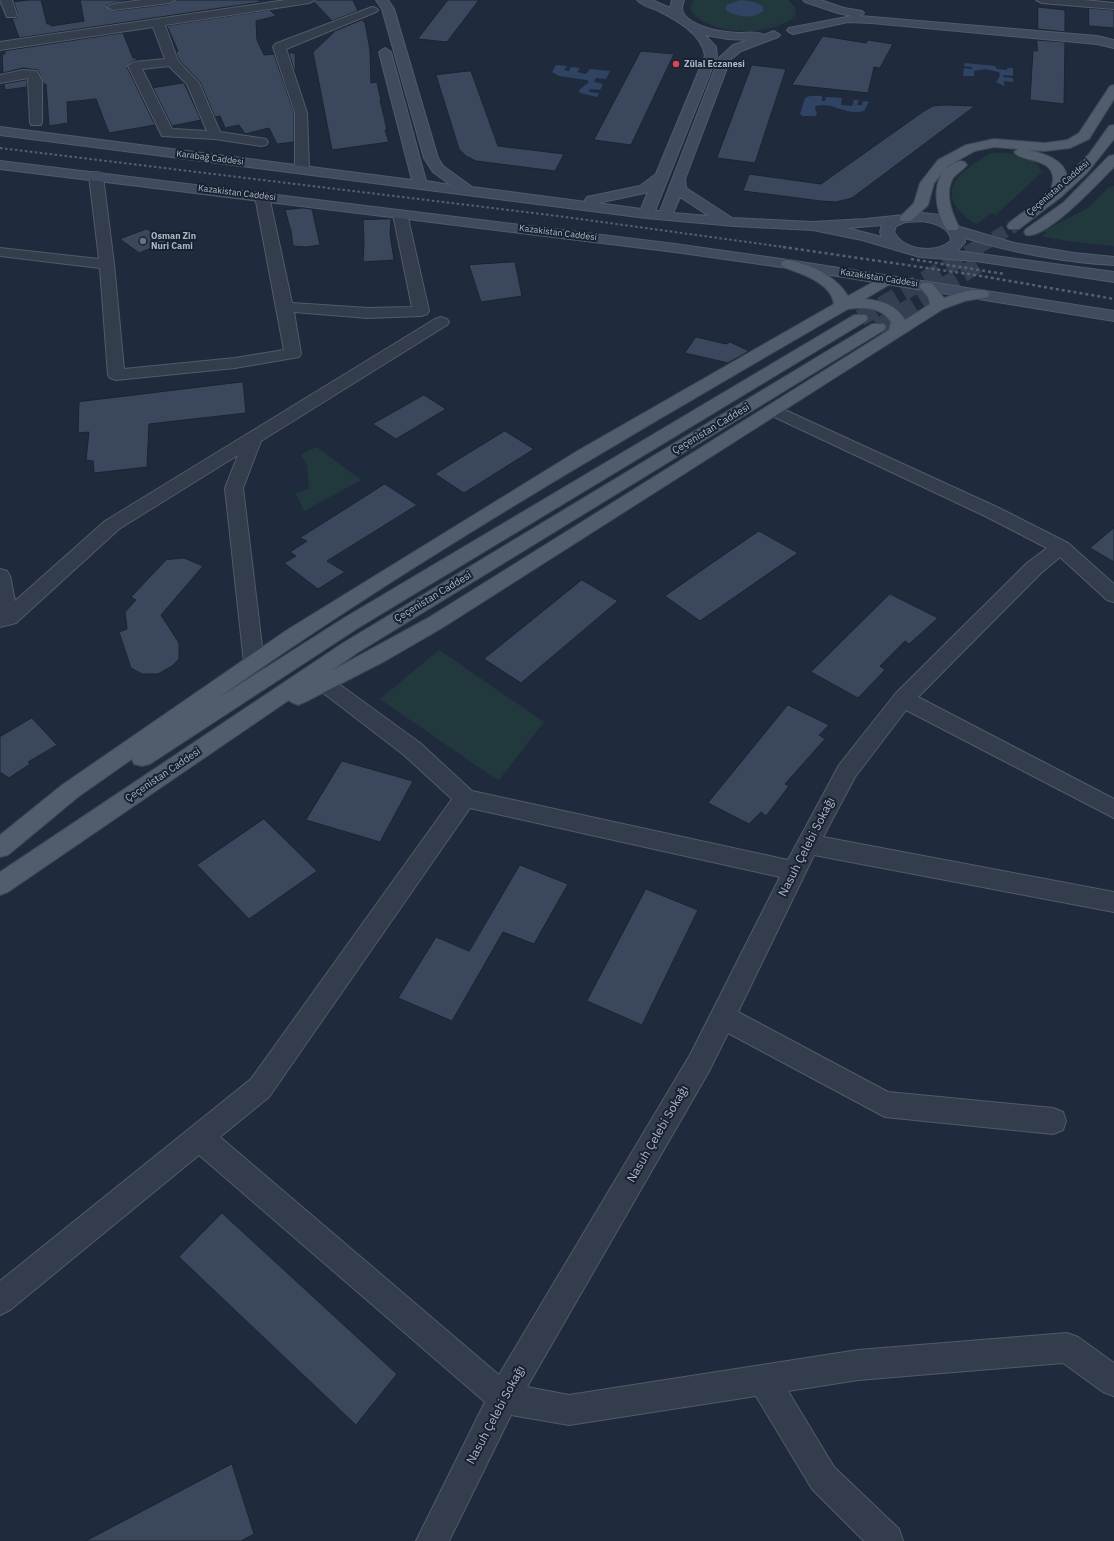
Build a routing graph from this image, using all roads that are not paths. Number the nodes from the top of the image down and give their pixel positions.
1 (169, 0) edge
2 (309, 0) edge
3 (382, 0) edge
4 (643, 0) edge
5 (678, 0) edge
6 (804, 0) edge
7 (809, 0) edge
8 (1042, 0) edge
9 (4, 2) edge
10 (113, 3) edge
11 (370, 5) edge
12 (1114, 6) edge
13 (11, 15) dead end
14 (678, 16) junction
15 (158, 23) junction
16 (377, 24) dead end
17 (689, 24) junction
18 (124, 27) junction
19 (793, 30) junction
20 (774, 35) junction
21 (1114, 36) edge
22 (381, 39) dead end
23 (1114, 44) edge
24 (0, 46) edge
25 (172, 62) junction
26 (0, 79) edge
27 (1114, 89) edge
28 (36, 122) dead end
29 (1114, 129) edge
30 (0, 131) edge
31 (215, 135) junction
32 (261, 142) dead end
33 (671, 151) junction
34 (688, 153) junction
35 (1114, 159) edge
36 (0, 165) edge
37 (302, 169) junction
38 (96, 176) junction
39 (660, 177) junction
40 (678, 179) junction
41 (420, 185) junction
42 (1104, 187) dead end
43 (472, 192) junction
44 (262, 196) junction
45 (1051, 197) junction
46 (572, 204) junction
47 (1069, 205) junction
48 (400, 214) junction
49 (646, 214) junction
50 (664, 216) junction
51 (903, 218) junction
52 (734, 222) junction
53 (813, 226) junction
54 (1014, 226) tunnel mouth
55 (953, 228) junction
56 (1031, 232) tunnel mouth
57 (902, 247) junction
58 (0, 252) edge
59 (928, 253) junction
60 (1114, 261) edge
61 (107, 264) junction
62 (788, 264) junction
63 (1114, 277) edge
64 (887, 280) junction
65 (927, 286) junction
66 (982, 294) junction
67 (842, 305) junction
68 (938, 306) junction
69 (285, 307) junction
70 (1114, 316) edge
71 (860, 318) tunnel mouth
72 (441, 322) dead end
73 (888, 329) junction
74 (774, 410) junction
75 (253, 438) junction
76 (1061, 547) junction
77 (0, 576) edge
78 (1114, 594) edge
79 (4, 619) edge
80 (254, 663) junction
81 (325, 684) junction
82 (903, 699) junction
83 (238, 726) junction
84 (465, 798) junction
85 (1114, 809) edge
86 (808, 844) junction
87 (0, 849) edge
88 (795, 871) junction
89 (0, 885) edge
90 (1114, 902) edge
91 (722, 1017) junction
92 (1053, 1121) dead end
93 (200, 1138) junction
94 (0, 1300) edge
95 (764, 1380) junction
96 (1114, 1381) edge
97 (503, 1398) junction
98 (432, 1541) edge
99 (887, 1541) edge

1 - 10 street
2 - 15 street
3 - 43 main road
4 - 14 main road
5 - 14 main road
6 - 19 main road
7 - 21 main road
8 - 12 street
9 - 13 street
10 - 18 street
11 - 16 main road
11 - 37 street
14 - 17 main road
15 - 18 street
15 - 25 street
17 - 20 main road
17 - 33 main road
18 - 24 street
19 - 20 main road
19 - 23 main road
20 - 34 main road
22 - 41 main road
25 - 31 street
25 - 31 street
26 - 28 street
27 - 51 main road
29 - 45 main road, Çeçenistan Caddesi
30 - 37 main road, Karabağ Caddesi
31 - 32 street
33 - 34 main road
33 - 39 main road
34 - 40 main road
35 - 47 main road, Çeçenistan Caddesi
36 - 38 main road, Kazakistan Caddesi
37 - 41 main road, Karabağ Caddesi
38 - 44 main road, Kazakistan Caddesi
38 - 61 street
39 - 46 main road
39 - 49 main road
40 - 50 main road
40 - 52 main road
41 - 43 main road, Karabağ Caddesi
42 - 47 main road
43 - 46 main road, Karabağ Caddesi
44 - 48 main road, Kazakistan Caddesi
44 - 69 street
45 - 54 main road, Çeçenistan Caddesi
45 - 55 main road
46 - 49 main road, Karabağ Caddesi
47 - 56 main road, Çeçenistan Caddesi
48 - 62 main road, Kazakistan Caddesi
48 - 69 street
49 - 50 main road, Karabağ Caddesi
50 - 52 main road, Karabağ Caddesi
51 - 53 main road
51 - 55 main road
51 - 57 main road
52 - 53 main road, Karabağ Caddesi
53 - 57 main road
55 - 59 main road
55 - 60 main road
57 - 59 main road
58 - 61 street
59 - 63 main road
61 - 69 street
62 - 64 main road, Kazakistan Caddesi
62 - 67 main road
64 - 65 main road, Kazakistan Caddesi
64 - 67 main road
65 - 66 main road, Kazakistan Caddesi
65 - 68 main road
66 - 68 main road
66 - 70 main road, Kazakistan Caddesi
67 - 73 main road
67 - 80 main road
68 - 73 main road
71 - 87 main road, Çeçenistan Caddesi
72 - 75 street
73 - 74 main road
73 - 83 main road, Çeçenistan Caddesi
74 - 76 street
74 - 81 main road
75 - 79 street
75 - 80 street
76 - 78 street
76 - 82 street, Nasuh Çelebi Sokağı
77 - 79 street
80 - 87 main road
81 - 83 main road
81 - 84 street
82 - 85 street
82 - 86 street, Nasuh Çelebi Sokağı
83 - 89 main road, Çeçenistan Caddesi
84 - 88 street
84 - 93 street
86 - 88 street, Nasuh Çelebi Sokağı
86 - 90 street
88 - 91 street, Nasuh Çelebi Sokağı
91 - 92 street
91 - 97 street, Nasuh Çelebi Sokağı
93 - 94 street
93 - 97 street
95 - 96 street
95 - 97 street
95 - 99 street
97 - 98 street, Nasuh Çelebi Sokağı

